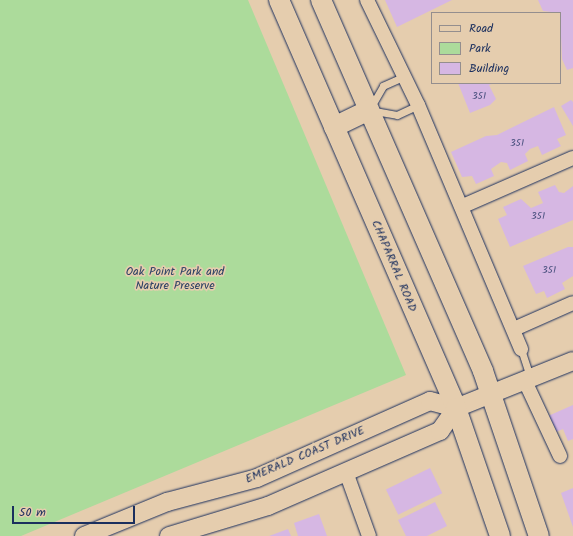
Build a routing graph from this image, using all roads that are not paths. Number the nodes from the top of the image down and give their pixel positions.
1 (279, 0) edge
2 (321, 0) edge
3 (367, 0) edge
4 (405, 76) junction
5 (418, 105) junction
6 (369, 110) junction
7 (334, 127) junction
8 (573, 158) edge
9 (463, 206) junction
10 (573, 303) edge
11 (514, 329) junction
12 (521, 349) joint
13 (573, 361) edge
14 (527, 378) junction
15 (492, 393) junction
16 (456, 408) junction
17 (560, 456) dead end
18 (346, 472) junction
19 (84, 536) edge
20 (169, 536) edge
21 (369, 536) edge
22 (500, 536) edge
23 (539, 536) edge

1 - 7 main road, CHAPARRAL ROAD
2 - 6 main road
3 - 4 street
4 - 5 street
4 - 6 lane
5 - 6 lane
5 - 9 street
6 - 7 main road
6 - 15 main road
7 - 16 main road, CHAPARRAL ROAD
8 - 9 street
9 - 11 street
10 - 11 street
11 - 12 street
12 - 14 lane
13 - 14 street
14 - 15 street
14 - 17 street
15 - 16 street
15 - 23 main road
16 - 18 street
16 - 19 street, EMERALD COAST DRIVE
16 - 22 main road, CHAPARRAL ROAD
18 - 20 street
18 - 21 street

